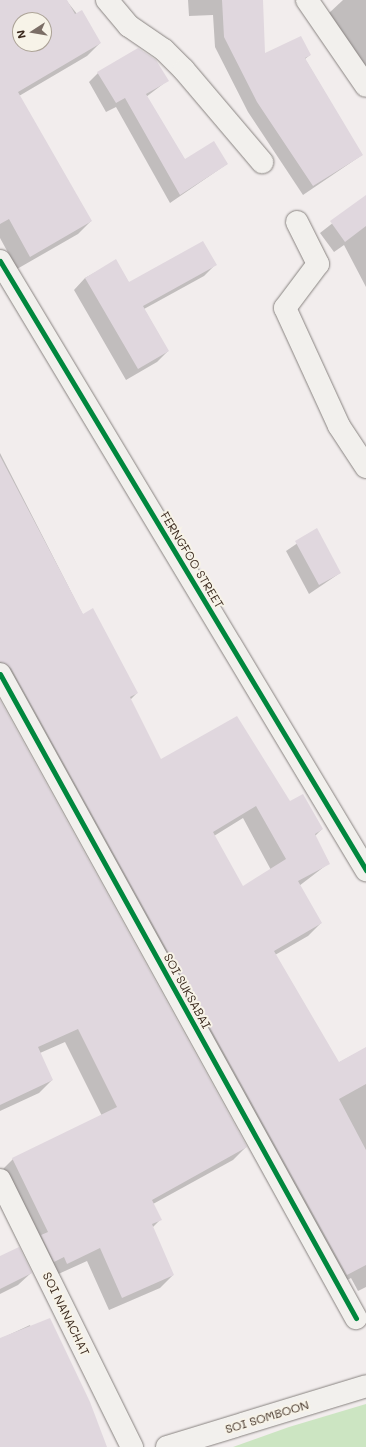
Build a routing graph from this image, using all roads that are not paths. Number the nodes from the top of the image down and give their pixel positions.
1 (107, 0) edge
2 (307, 0) edge
3 (366, 86) edge
4 (262, 162) dead end
5 (297, 222) dead end
6 (0, 260) edge
7 (366, 468) edge
8 (0, 674) edge
9 (366, 870) edge
10 (0, 1180) edge
11 (356, 1318) dead end
12 (366, 1386) edge
13 (132, 1447) edge
14 (167, 1447) edge

1 - 4 street
2 - 3 street
5 - 7 street
6 - 9 street, FERNGFOO STREET
8 - 11 street, SOI SUKSABAI
10 - 13 street, SOI NANACHAT
12 - 14 street, SOI SOMBOON

